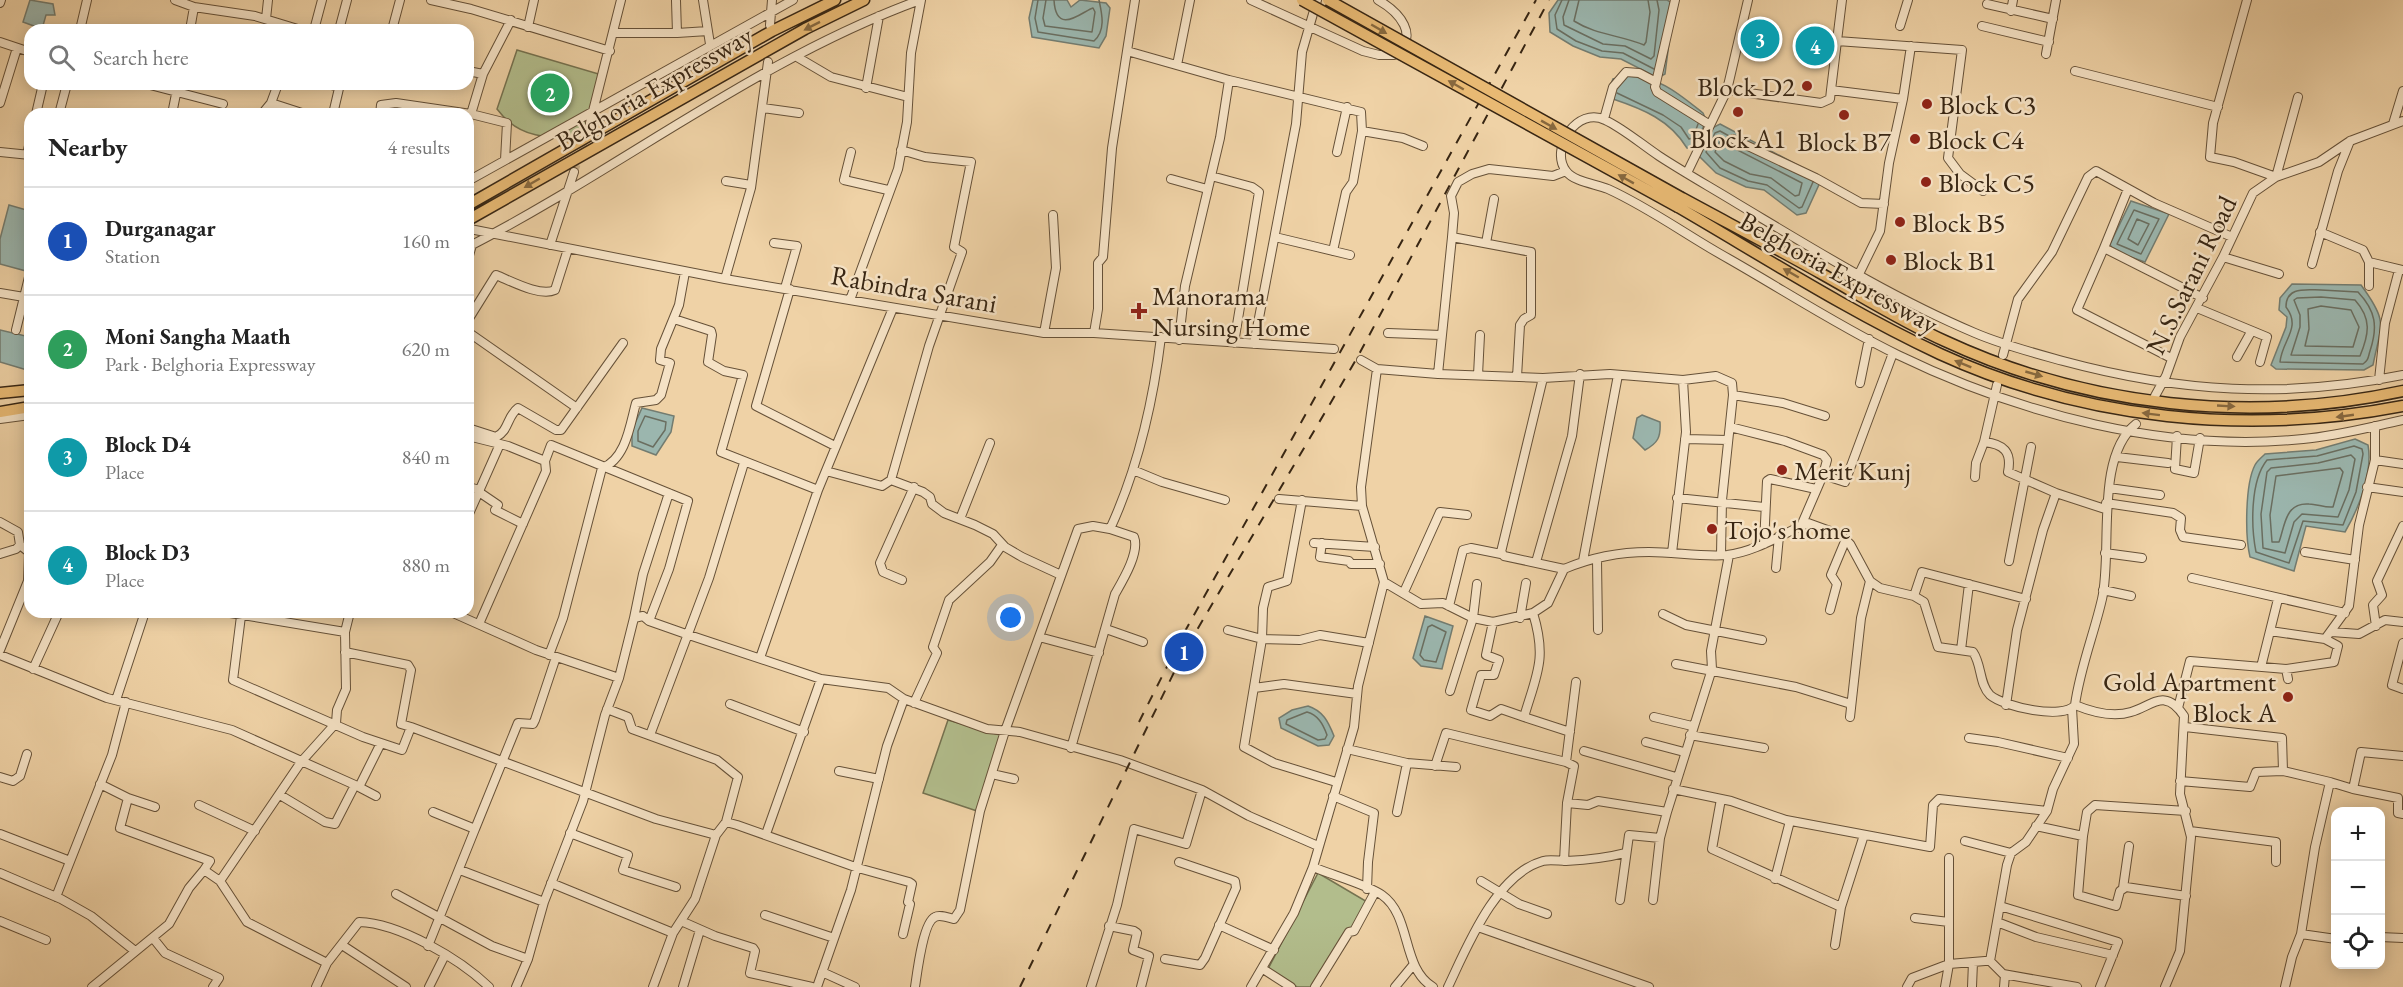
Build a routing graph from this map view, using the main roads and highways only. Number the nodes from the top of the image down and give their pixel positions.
1 (835, 0) edge
2 (864, 0) edge
3 (1302, 0) edge
4 (1328, 0) edge
5 (474, 202) edge
6 (1680, 202) junction
7 (474, 222) edge
8 (24, 391) edge
9 (2403, 391) edge
10 (0, 393) edge
11 (2403, 406) edge
12 (24, 408) edge
13 (0, 412) edge

1 - 5 highway, Belghoria Expressway
2 -> 7 highway, Belghoria Expressway
6 -> 3 highway, Belghoria Expressway, bridge
4 -> 6 highway, Belghoria Expressway, bridge
6 -> 9 highway, Belghoria Expressway
11 -> 6 highway, Belghoria Expressway
8 - 10 highway
12 - 13 highway

